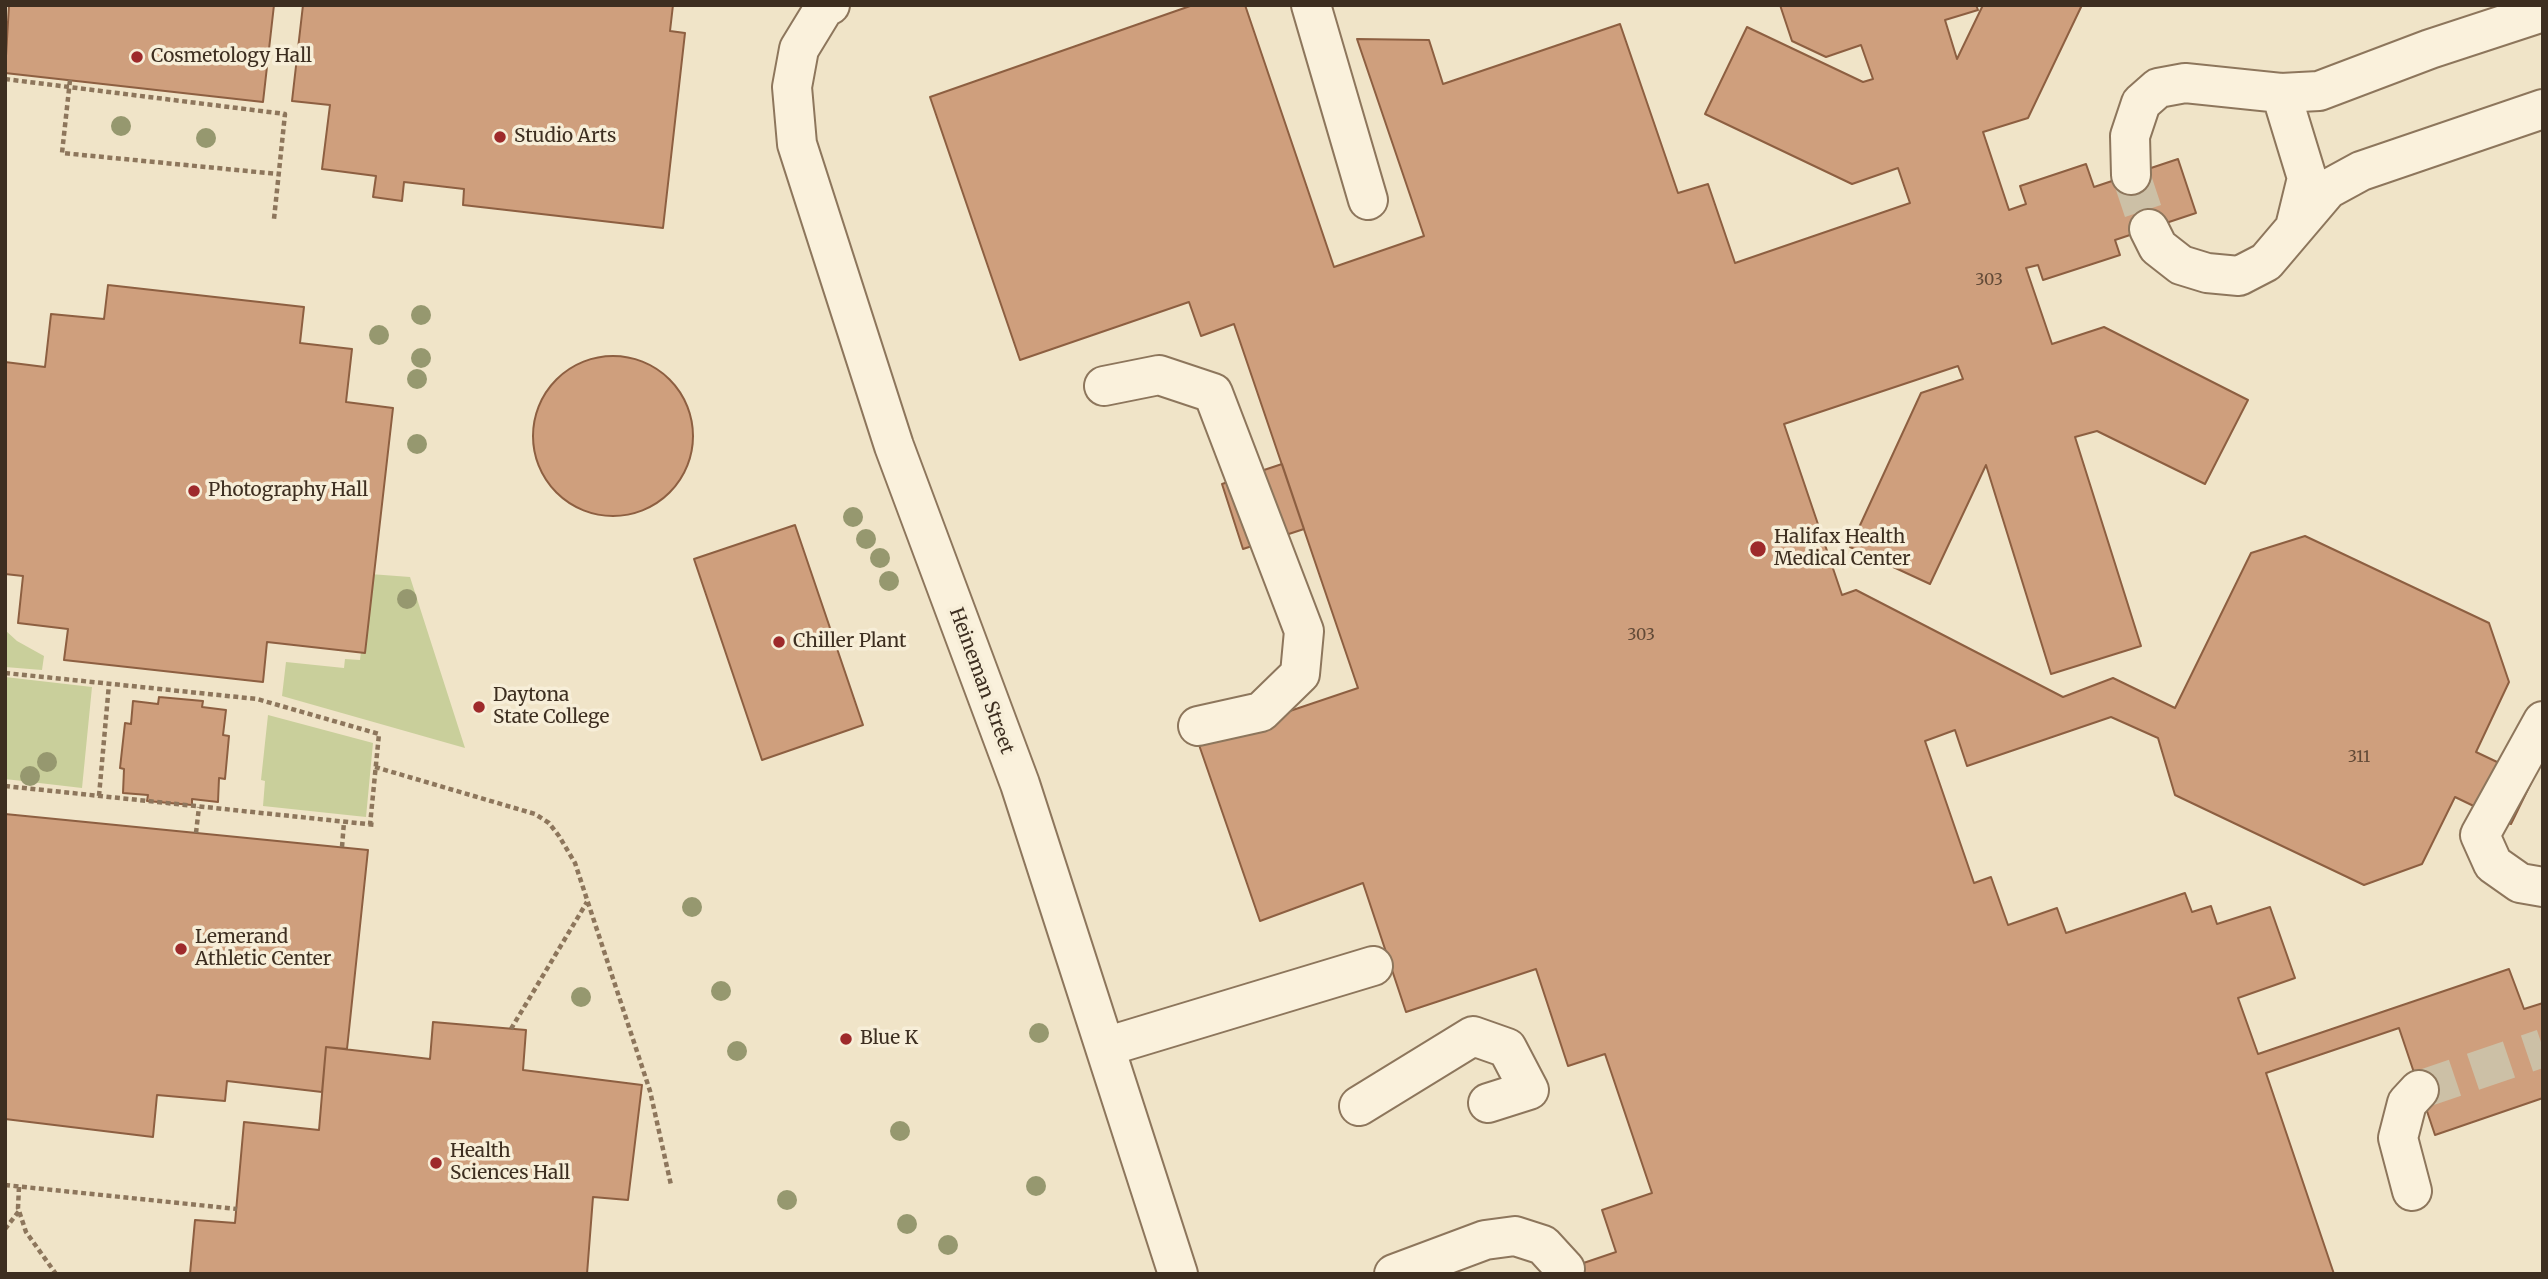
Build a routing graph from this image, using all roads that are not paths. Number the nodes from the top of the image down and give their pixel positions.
1 (830, 5) edge
2 (1311, 5) edge
3 (2543, 12) edge
4 (2281, 93) junction
5 (2543, 109) edge
6 (2131, 175) tunnel mouth
7 (1368, 200) dead end
8 (2149, 229) tunnel mouth
9 (2295, 229) junction
10 (1104, 386) dead end
11 (2543, 721) edge
12 (1198, 726) dead end
13 (2543, 887) edge
14 (1373, 966) dead end
15 (1105, 1047) junction
16 (2419, 1090) tunnel mouth
17 (1488, 1103) dead end
18 (1359, 1106) dead end
19 (2412, 1191) dead end
20 (1565, 1269) dead end
21 (1178, 1274) edge
22 (1394, 1274) edge

1 - 15 street, Heineman Street
2 - 7 street
3 - 4 street
4 - 6 street
4 - 9 street
5 - 9 street
8 - 9 street
10 - 12 street
11 - 13 street
14 - 15 street
15 - 21 street, Heineman Street
16 - 19 street
17 - 18 street
20 - 22 street

